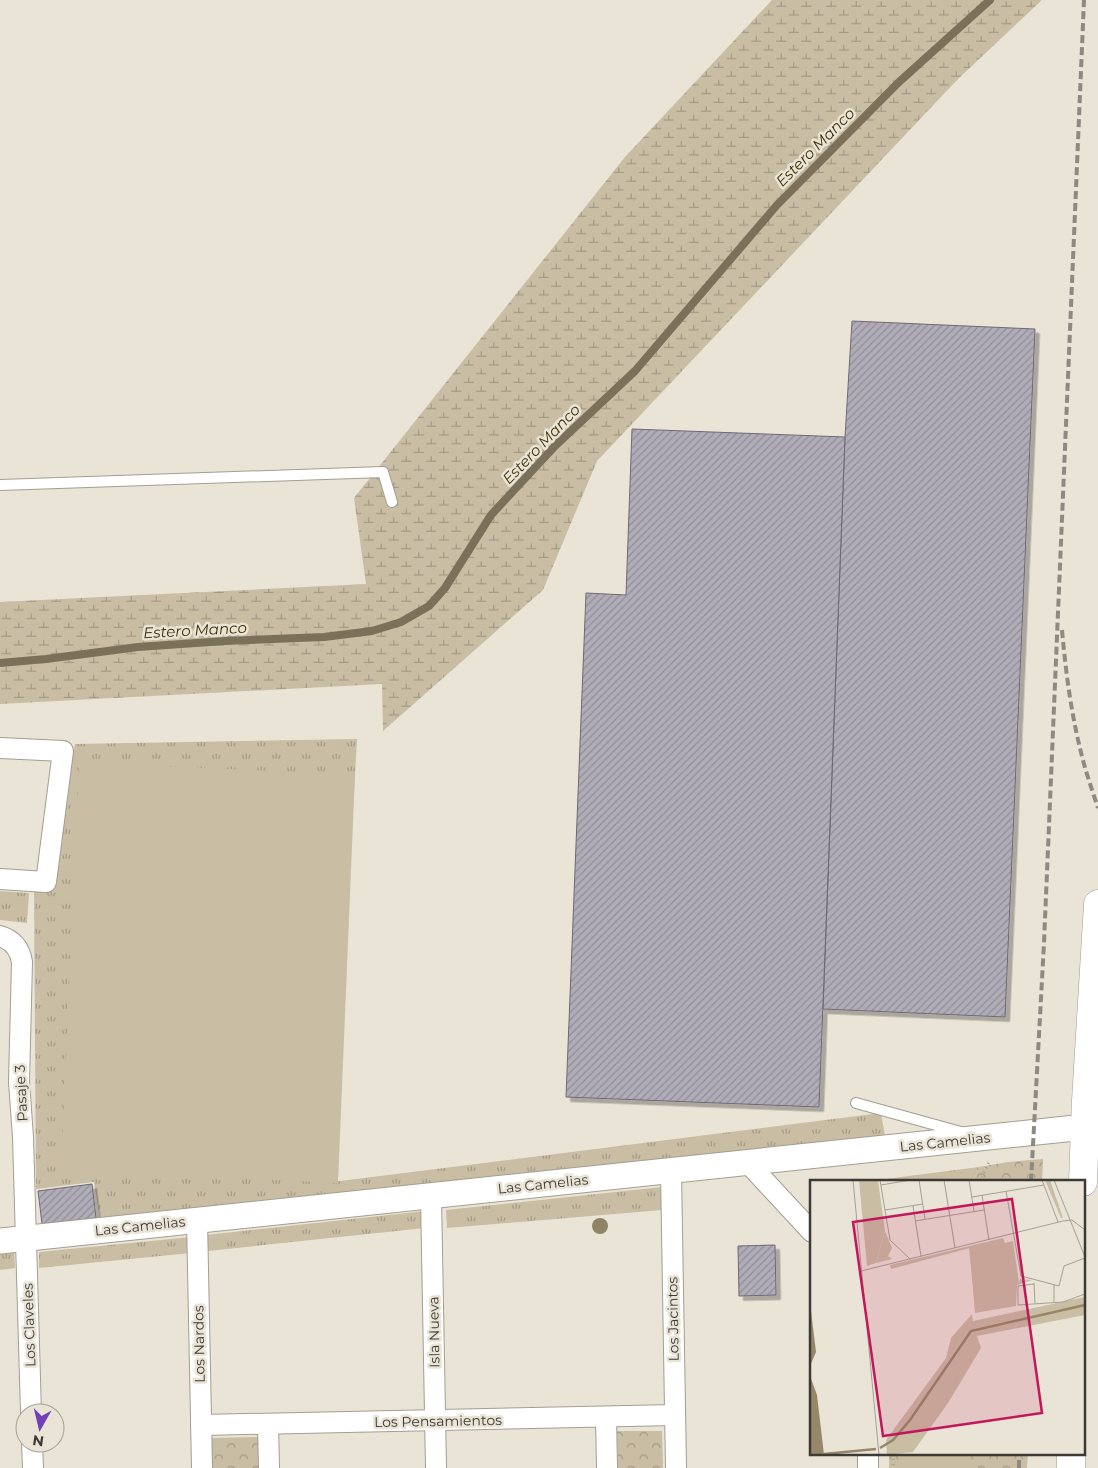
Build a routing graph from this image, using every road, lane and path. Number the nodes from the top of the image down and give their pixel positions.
1 (0, 485) edge
2 (392, 502) dead end
3 (0, 748) edge
4 (0, 879) edge
5 (1098, 904) edge
6 (0, 936) edge
7 (856, 1103) dead end
8 (1085, 1127) junction
9 (984, 1138) junction
10 (748, 1163) junction
11 (671, 1171) junction
12 (1083, 1180) edge
13 (431, 1196) junction
14 (197, 1220) junction
15 (810, 1230) edge
16 (26, 1238) junction
17 (0, 1241) edge
18 (31, 1403) edge
19 (675, 1415) junction
20 (606, 1417) junction
21 (436, 1420) junction
22 (268, 1424) junction
23 (201, 1425) junction
24 (32, 1453) edge
25 (33, 1468) edge
26 (202, 1468) edge
27 (269, 1468) edge
28 (436, 1468) edge
29 (607, 1468) edge
30 (676, 1468) edge

1 - 2 lane
3 - 4 street
5 - 8 main road
6 - 16 street, Pasaje 3
7 - 9 lane
8 - 9 street, Las Camelias
8 - 12 main road
9 - 10 street, Las Camelias
10 - 11 street, Las Camelias
10 - 15 street
11 - 13 street, Las Camelias
11 - 19 street, Los Jacintos
13 - 14 street, Las Camelias
13 - 21 street, Isla Nueva
14 - 16 street, Las Camelias
14 - 23 street, Los Nardos
16 - 17 street, Las Camelias
16 - 18 street, Los Claveles
19 - 20 street, Los Pensamientos
19 - 30 street, Los Jacintos
20 - 21 street, Los Pensamientos
20 - 29 street
21 - 22 street, Los Pensamientos
21 - 28 street, Isla Nueva
22 - 23 street, Los Pensamientos
22 - 27 street
23 - 26 street, Los Nardos
24 - 25 street

